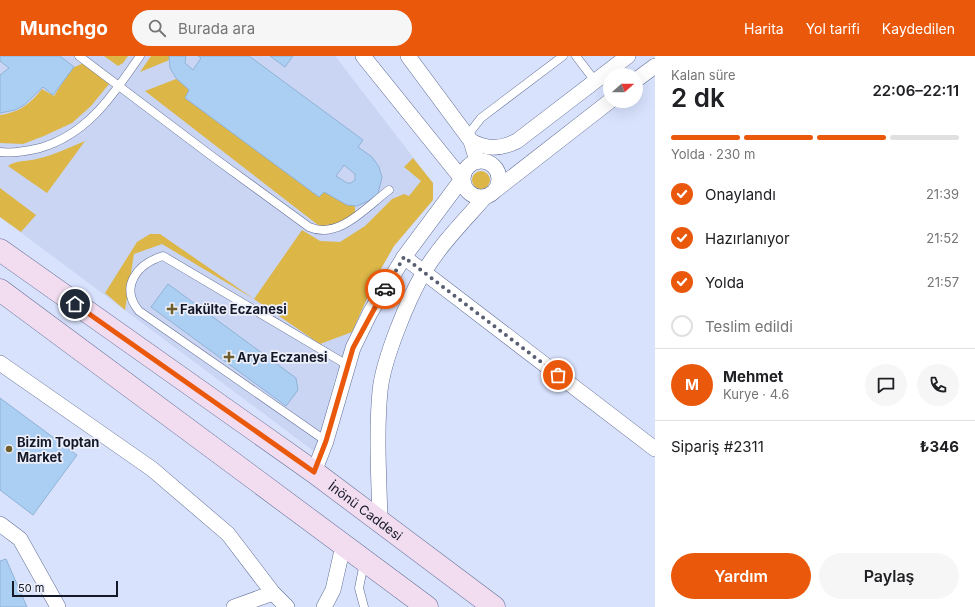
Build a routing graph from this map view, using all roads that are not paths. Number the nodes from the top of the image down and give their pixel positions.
1 (79, 56) edge
2 (140, 56) edge
3 (363, 56) edge
4 (408, 56) edge
5 (563, 56) edge
6 (576, 56) edge
7 (628, 56) edge
8 (655, 66) edge
9 (643, 75) edge
10 (595, 81) junction
11 (119, 86) junction
12 (603, 105) edge
13 (469, 138) junction
14 (500, 147) junction
15 (2, 154) edge
16 (481, 161) junction
17 (462, 179) junction
18 (389, 190) dead end
19 (491, 193) junction
20 (0, 250) edge
21 (404, 257) junction
22 (424, 273) junction
23 (0, 290) edge
24 (0, 363) edge
25 (349, 366) junction
26 (326, 441) junction
27 (655, 449) edge
28 (314, 472) junction
29 (380, 522) junction
30 (0, 524) edge
31 (342, 546) junction
32 (364, 561) junction
33 (272, 593) junction
34 (58, 607) edge
35 (234, 607) edge
36 (287, 607) edge
37 (324, 607) edge
38 (364, 607) edge
39 (427, 607) edge
40 (494, 607) edge

1 - 11 lane
2 - 11 lane
3 - 17 street
4 - 13 street
5 - 13 lane
6 - 10 lane
7 - 10 street
8 - 9 street
10 - 14 street
11 - 15 lane
11 - 18 lane
12 - 19 street
13 - 14 street
13 - 16 street
14 - 16 street
16 - 17 street
16 - 19 street
17 - 19 street
17 - 21 street
19 - 22 street
20 - 28 main road, İnönü Caddesi
21 - 22 street
21 - 25 street
22 - 27 street
22 - 29 street
23 - 31 main road
24 - 33 street
25 - 26 street
25 - 26 lane
26 - 28 street
28 - 29 main road, İnönü Caddesi
29 - 40 main road, İnönü Caddesi
30 - 34 street
31 - 32 main road
31 - 37 street
32 - 38 lane
32 - 39 main road
33 - 35 street
33 - 36 street

